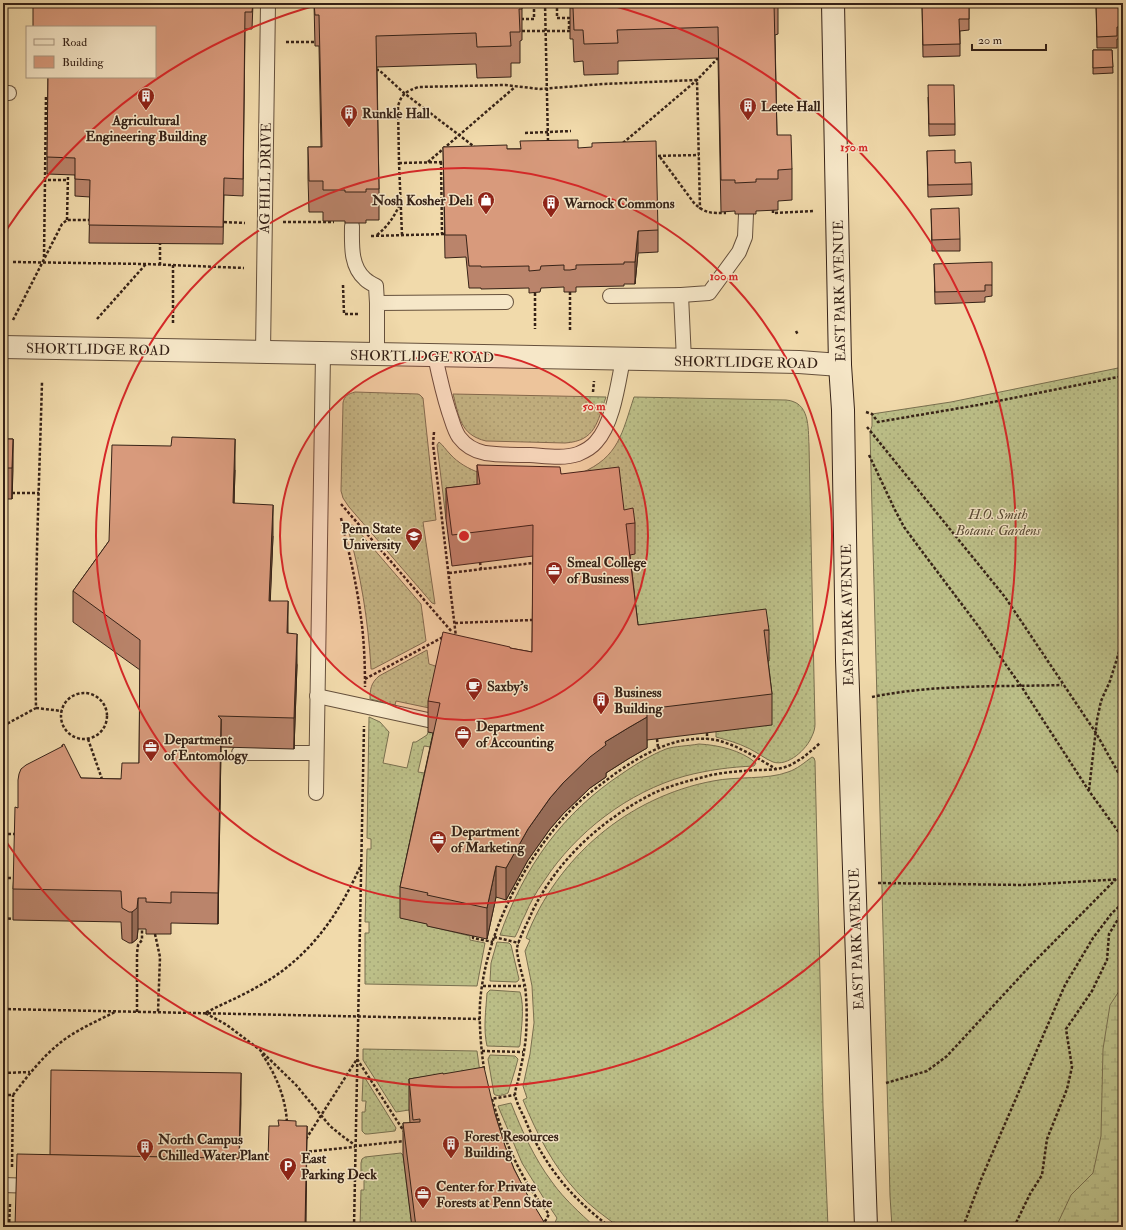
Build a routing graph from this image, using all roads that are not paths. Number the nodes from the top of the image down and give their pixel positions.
1 (268, 3) edge
2 (833, 3) edge
3 (746, 214) edge
4 (352, 226) dead end
5 (681, 294) junction
6 (610, 296) dead end
7 (506, 302) dead end
8 (377, 303) junction
9 (3, 347) edge
10 (263, 352) junction
11 (323, 354) junction
12 (377, 355) junction
13 (435, 356) junction
14 (623, 360) junction
15 (684, 360) junction
16 (840, 365) junction
17 (317, 696) junction
18 (428, 720) dead end
19 (239, 753) dead end
20 (316, 753) junction
21 (316, 793) dead end
22 (7, 1185) edge
23 (49, 1186) edge
24 (866, 1227) edge

1 - 10 lane, AG HILL DRIVE
2 - 16 main road, EAST PARK AVENUE
3 - 5 lane
4 - 8 lane
5 - 6 lane
5 - 15 lane
7 - 8 lane
8 - 12 lane
9 - 10 main road, SHORTLIDGE ROAD
10 - 11 main road, SHORTLIDGE ROAD
11 - 12 main road, SHORTLIDGE ROAD
11 - 17 lane
12 - 13 main road, SHORTLIDGE ROAD
13 - 14 main road, SHORTLIDGE ROAD
13 - 14 lane
14 - 15 main road, SHORTLIDGE ROAD
15 - 16 main road, SHORTLIDGE ROAD
16 - 24 main road, EAST PARK AVENUE
17 - 18 lane
17 - 20 lane
19 - 20 lane
20 - 21 lane
22 - 23 lane

